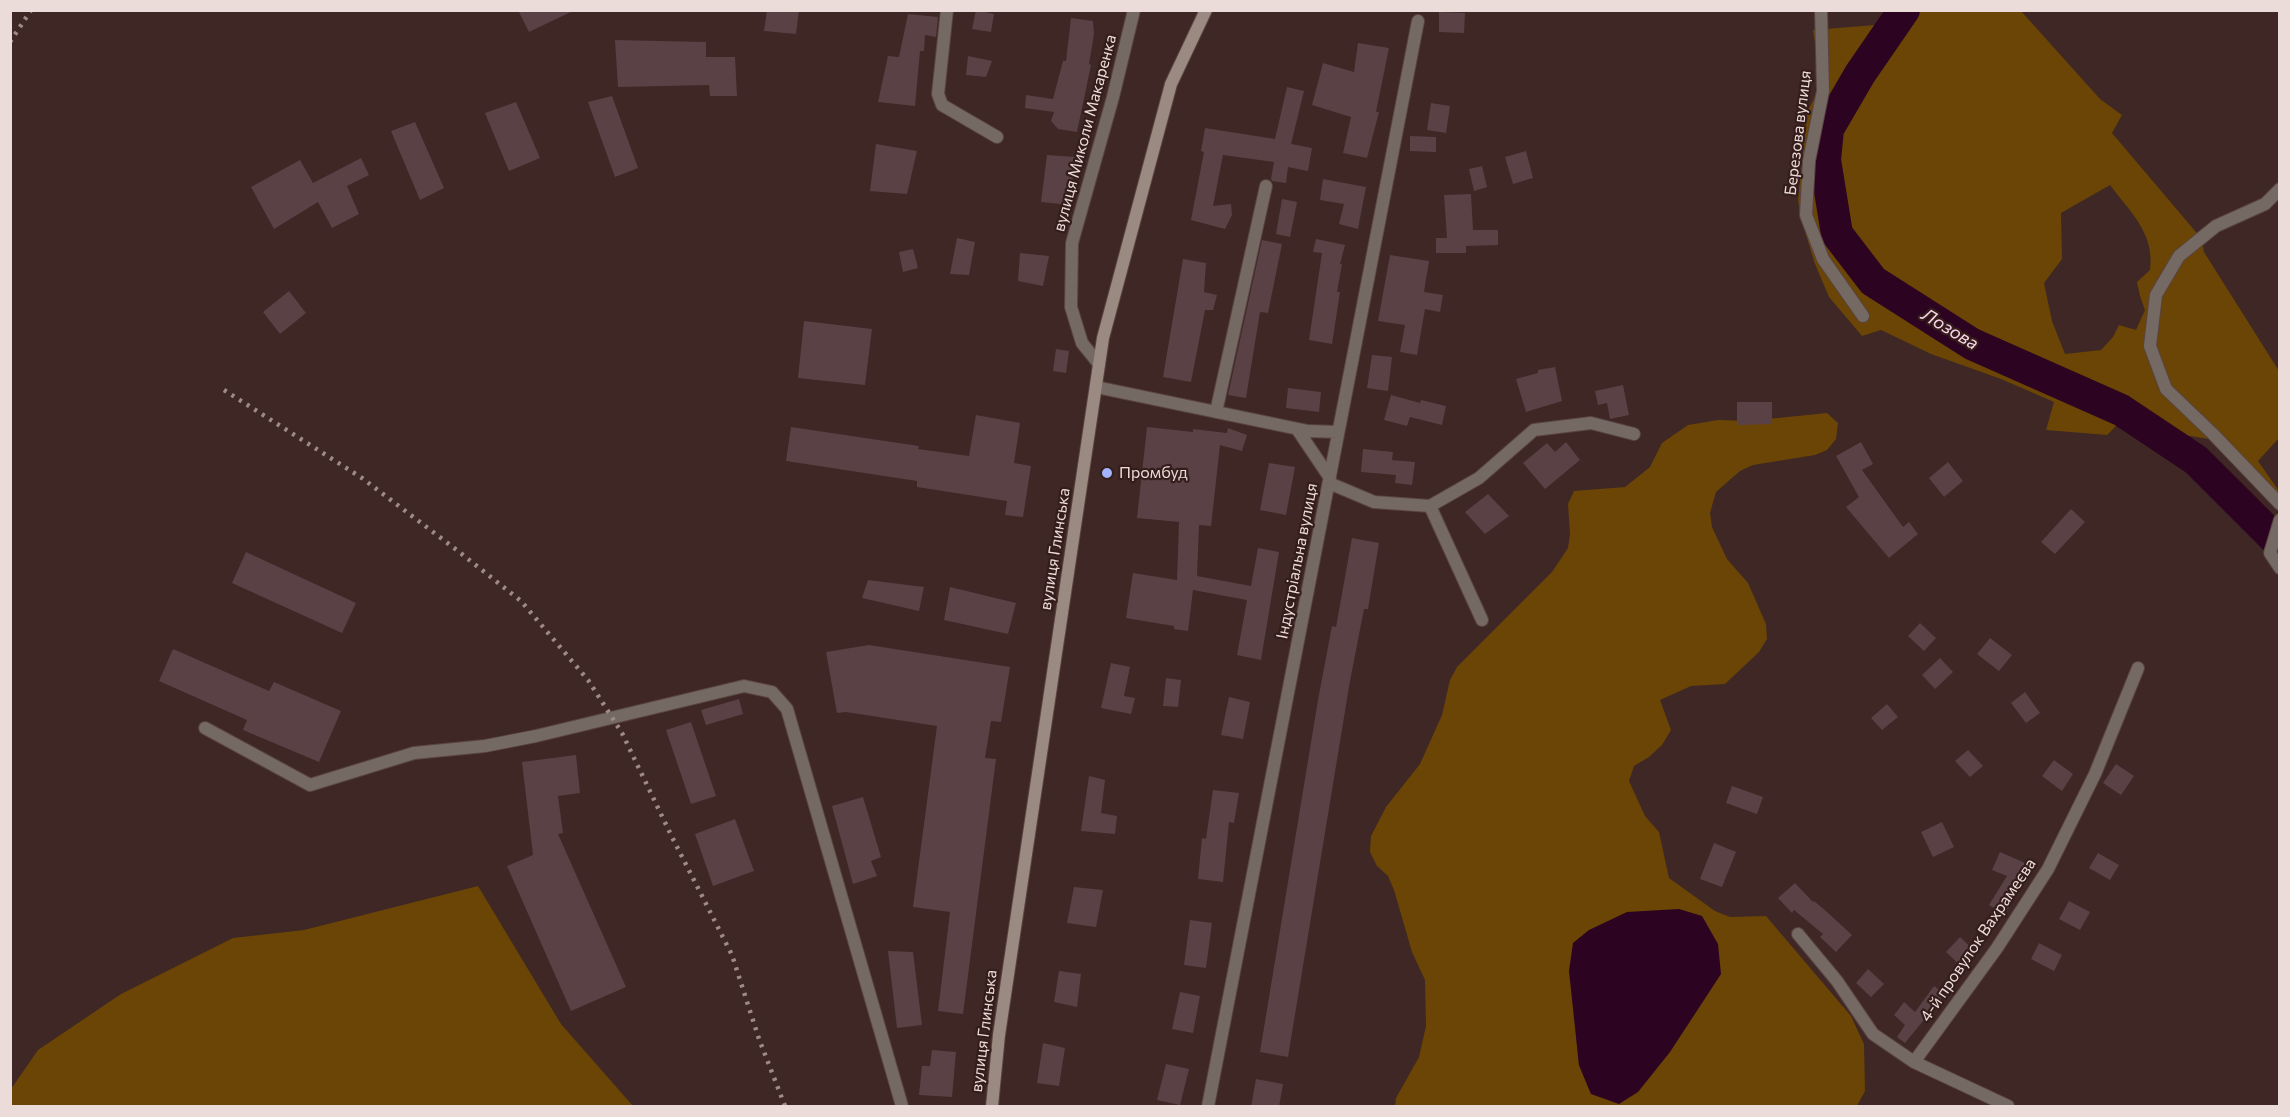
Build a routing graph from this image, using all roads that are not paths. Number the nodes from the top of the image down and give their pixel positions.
1 (947, 10) edge
2 (1134, 10) edge
3 (1206, 10) edge
4 (1821, 10) edge
5 (1419, 21) dead end
6 (997, 137) dead end
7 (1266, 186) dead end
8 (2280, 189) edge
9 (1863, 316) dead end
10 (1099, 364) junction
11 (1096, 387) junction
12 (1216, 412) junction
13 (1297, 429) junction
14 (1338, 432) junction
15 (1634, 434) dead end
16 (1329, 481) junction
17 (2280, 504) edge
18 (1430, 506) junction
19 (2278, 526) edge
20 (2280, 568) edge
21 (1482, 620) dead end
22 (2138, 668) dead end
23 (205, 728) dead end
24 (1798, 934) dead end
25 (1914, 1062) junction
26 (902, 1107) edge
27 (992, 1107) edge
28 (1208, 1107) edge
29 (2008, 1107) edge

1 - 6 street
2 - 10 street, вулиця Миколи Макаренка
3 - 10 main road, вулиця Глинська
4 - 9 street, Березова вулиця
5 - 14 street, Індустріальна вулиця
7 - 12 street
8 - 17 street
10 - 11 main road, вулиця Глинська
11 - 12 street
11 - 27 main road, вулиця Глинська
12 - 13 street
13 - 14 street
13 - 16 street
14 - 16 street, Індустріальна вулиця
15 - 18 street
16 - 18 street
16 - 28 street, Індустріальна вулиця
18 - 21 street
19 - 20 street
22 - 25 street, 4-й провулок Вахрамеєва
23 - 26 street
24 - 25 street
25 - 29 street

